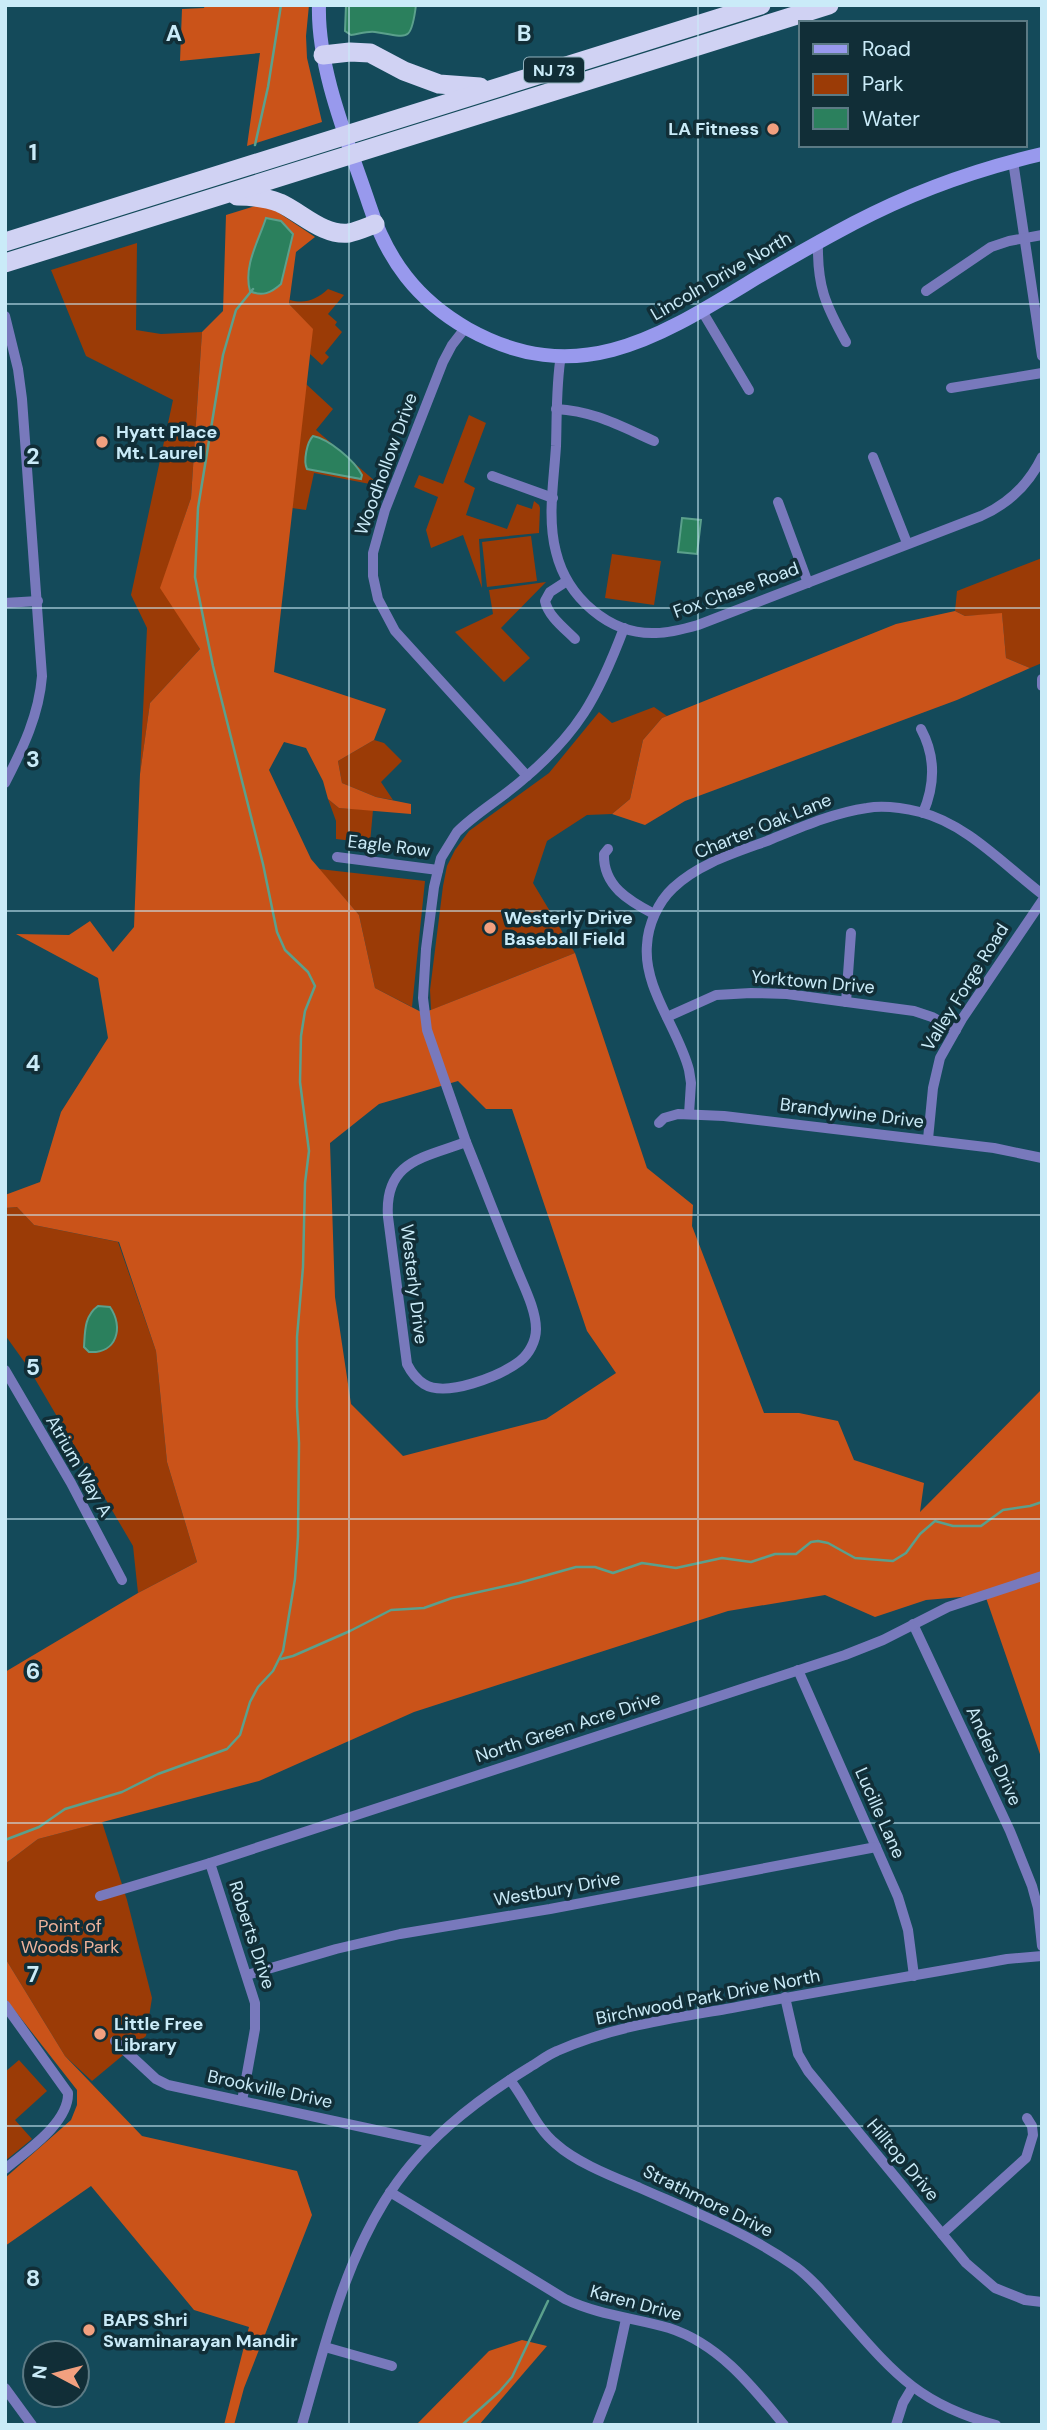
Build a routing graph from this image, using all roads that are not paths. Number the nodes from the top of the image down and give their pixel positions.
1 (319, 5) edge
2 (761, 5) edge
3 (829, 5) edge
4 (323, 55) junction
5 (512, 83) junction
6 (346, 135) junction
7 (352, 154) junction
8 (1042, 154) edge
9 (1013, 161) junction
10 (215, 197) junction
11 (376, 224) junction
12 (1042, 235) edge
13 (1025, 237) junction
14 (5, 242) edge
15 (818, 242) junction
16 (5, 263) edge
17 (926, 291) dead end
18 (702, 311) junction
19 (5, 316) edge
20 (466, 327) junction
21 (846, 342) dead end
22 (561, 355) junction
23 (1042, 356) edge
24 (1042, 373) edge
25 (951, 388) dead end
26 (749, 390) dead end
27 (556, 409) junction
28 (654, 441) dead end
29 (873, 457) dead end
30 (1042, 457) edge
31 (492, 476) dead end
32 (553, 498) junction
33 (778, 502) dead end
34 (907, 543) junction
35 (567, 581) junction
36 (808, 583) junction
37 (38, 601) junction
38 (5, 603) edge
39 (624, 628) junction
40 (575, 639) dead end
41 (1042, 679) edge
42 (1042, 687) edge
43 (921, 729) dead end
44 (527, 776) junction
45 (5, 783) edge
46 (923, 813) junction
47 (608, 849) dead end
48 (337, 857) dead end
49 (438, 870) junction
50 (1042, 894) edge
51 (1042, 901) edge
52 (654, 914) junction
53 (851, 933) dead end
54 (846, 1002) junction
55 (667, 1017) junction
56 (956, 1030) junction
57 (689, 1114) junction
58 (659, 1123) dead end
59 (928, 1139) junction
60 (466, 1142) junction
61 (1042, 1158) edge
62 (5, 1370) edge
63 (1042, 1576) edge
64 (122, 1580) dead end
65 (913, 1624) junction
66 (799, 1670) junction
67 (876, 1847) junction
68 (210, 1863) junction
69 (100, 1896) dead end
70 (1042, 1946) edge
71 (1042, 1955) edge
72 (247, 1975) junction
73 (914, 1976) junction
74 (785, 1997) junction
75 (5, 2005) edge
76 (115, 2041) dead end
77 (510, 2080) junction
78 (242, 2101) junction
79 (1027, 2118) dead end
80 (431, 2142) junction
81 (5, 2169) edge
82 (390, 2192) junction
83 (942, 2234) junction
84 (1042, 2302) edge
85 (626, 2319) junction
86 (325, 2347) junction
87 (392, 2366) dead end
88 (5, 2388) edge
89 (912, 2388) junction
90 (32, 2425) edge
91 (302, 2425) edge
92 (598, 2425) edge
93 (785, 2425) edge
94 (896, 2425) edge
95 (996, 2425) edge

1 - 4 street, Lincoln Drive North
2 - 5 highway, NJ 73
3 - 7 highway, NJ 73
4 - 5 highway
4 - 6 street, Lincoln Drive North
5 - 6 highway, NJ 73
6 - 7 street, Lincoln Drive North
6 - 14 highway, NJ 73
7 - 10 highway, NJ 73
7 - 11 street, Lincoln Drive North
8 - 9 street, Lincoln Drive North
9 - 13 street
9 - 15 street, Lincoln Drive North
10 - 11 highway
10 - 16 highway, NJ 73
11 - 20 street, Lincoln Drive North
12 - 13 street
13 - 17 street
13 - 23 street
15 - 18 street, Lincoln Drive North
15 - 21 street
18 - 22 street, Lincoln Drive North
18 - 26 street
19 - 37 street
20 - 22 street, Lincoln Drive North
20 - 44 street, Woodhollow Drive
22 - 27 street, Fox Chase Road
24 - 25 street
27 - 28 street
27 - 32 street, Fox Chase Road
29 - 34 street
30 - 34 street, Fox Chase Road
31 - 32 street
32 - 35 street, Fox Chase Road
33 - 36 street
34 - 36 street, Fox Chase Road
35 - 39 street, Fox Chase Road
35 - 40 street
36 - 39 street, Fox Chase Road
37 - 38 street
37 - 45 street
39 - 44 street, Westerly Drive
41 - 42 street
43 - 46 street
44 - 49 street, Westerly Drive
46 - 50 street, Charter Oak Lane
46 - 52 street, Charter Oak Lane
47 - 52 street
48 - 49 street, Eagle Row
49 - 60 street, Westerly Drive
51 - 56 street, Valley Forge Road
52 - 55 street, Charter Oak Lane
53 - 54 street
54 - 55 street, Yorktown Drive
54 - 56 street, Yorktown Drive
55 - 57 street, Charter Oak Lane
56 - 59 street, Valley Forge Road
57 - 58 street, Brandywine Drive
57 - 59 street, Brandywine Drive
59 - 61 street, Brandywine Drive
60 - 60 street, Westerly Drive
62 - 64 street, Atrium Way A
63 - 65 street, North Green Acre Drive
65 - 66 street, North Green Acre Drive
65 - 70 street, Anders Drive
66 - 67 street, Lucille Lane
66 - 68 street, North Green Acre Drive
67 - 72 street, Westbury Drive
67 - 73 street, Lucille Lane
68 - 69 street, North Green Acre Drive
68 - 72 street, Roberts Drive
71 - 73 street, Birchwood Park Drive North
72 - 78 street, Roberts Drive
73 - 74 street, Birchwood Park Drive North
74 - 77 street, Birchwood Park Drive North
74 - 83 street, Hilltop Drive
75 - 81 street
76 - 78 street, Brookville Drive
77 - 80 street, Birchwood Park Drive North
77 - 89 street, Strathmore Drive
78 - 80 street, Brookville Drive
79 - 83 street
80 - 82 street, Birchwood Park Drive North
82 - 85 street, Karen Drive
82 - 86 street, Birchwood Park Drive North
83 - 84 street, Hilltop Drive
85 - 92 street
85 - 93 street, Karen Drive
86 - 87 street
86 - 91 street, Birchwood Park Drive North
88 - 90 street
89 - 94 street
89 - 95 street, Strathmore Drive

